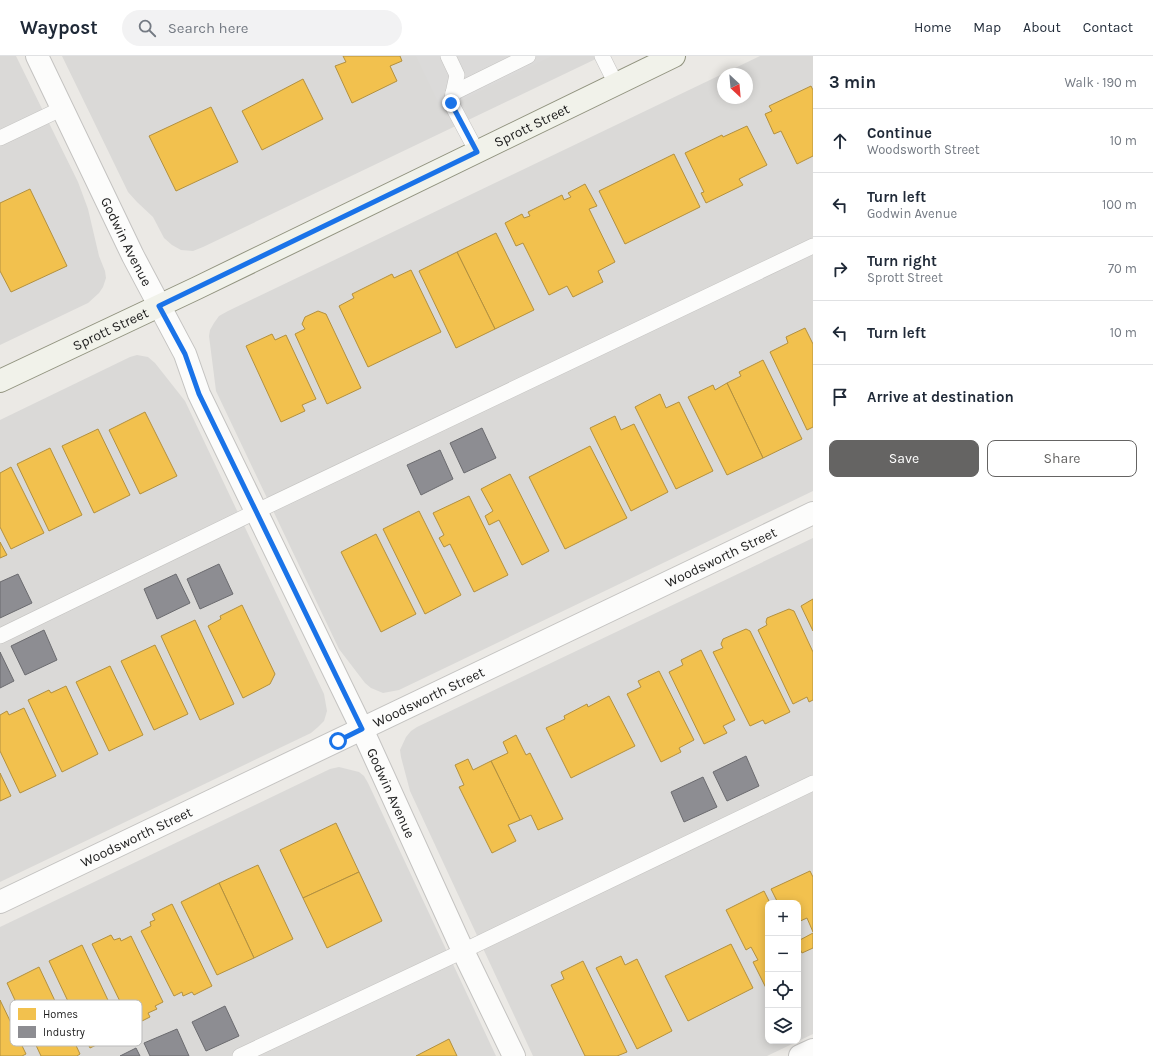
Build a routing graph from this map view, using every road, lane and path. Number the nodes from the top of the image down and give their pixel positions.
1 (37, 56) edge
2 (448, 56) edge
3 (528, 56) edge
4 (602, 56) edge
5 (674, 56) edge
6 (616, 84) junction
7 (453, 93) junction
8 (63, 108) junction
9 (0, 138) edge
10 (477, 152) junction
11 (813, 246) edge
12 (159, 306) junction
13 (0, 381) edge
14 (256, 512) junction
15 (813, 513) edge
16 (0, 636) edge
17 (362, 729) junction
18 (813, 783) edge
19 (0, 902) edge
20 (463, 951) junction
21 (813, 1050) edge
22 (240, 1056) edge
23 (514, 1056) edge
24 (800, 1056) edge

1 - 8 street, Godwin Avenue
2 - 7 lane
3 - 7 lane
4 - 6 lane
5 - 6 main road, Sprott Street
6 - 10 main road, Sprott Street
7 - 10 lane
8 - 9 lane
8 - 12 street, Godwin Avenue
10 - 12 main road, Sprott Street
11 - 14 lane
12 - 13 main road, Sprott Street
12 - 14 street, Godwin Avenue
14 - 16 lane
14 - 17 street, Godwin Avenue
15 - 17 street, Woodsworth Street
17 - 19 street, Woodsworth Street
17 - 20 street, Godwin Avenue
18 - 20 lane
20 - 22 lane
20 - 23 street, Godwin Avenue
21 - 24 street

